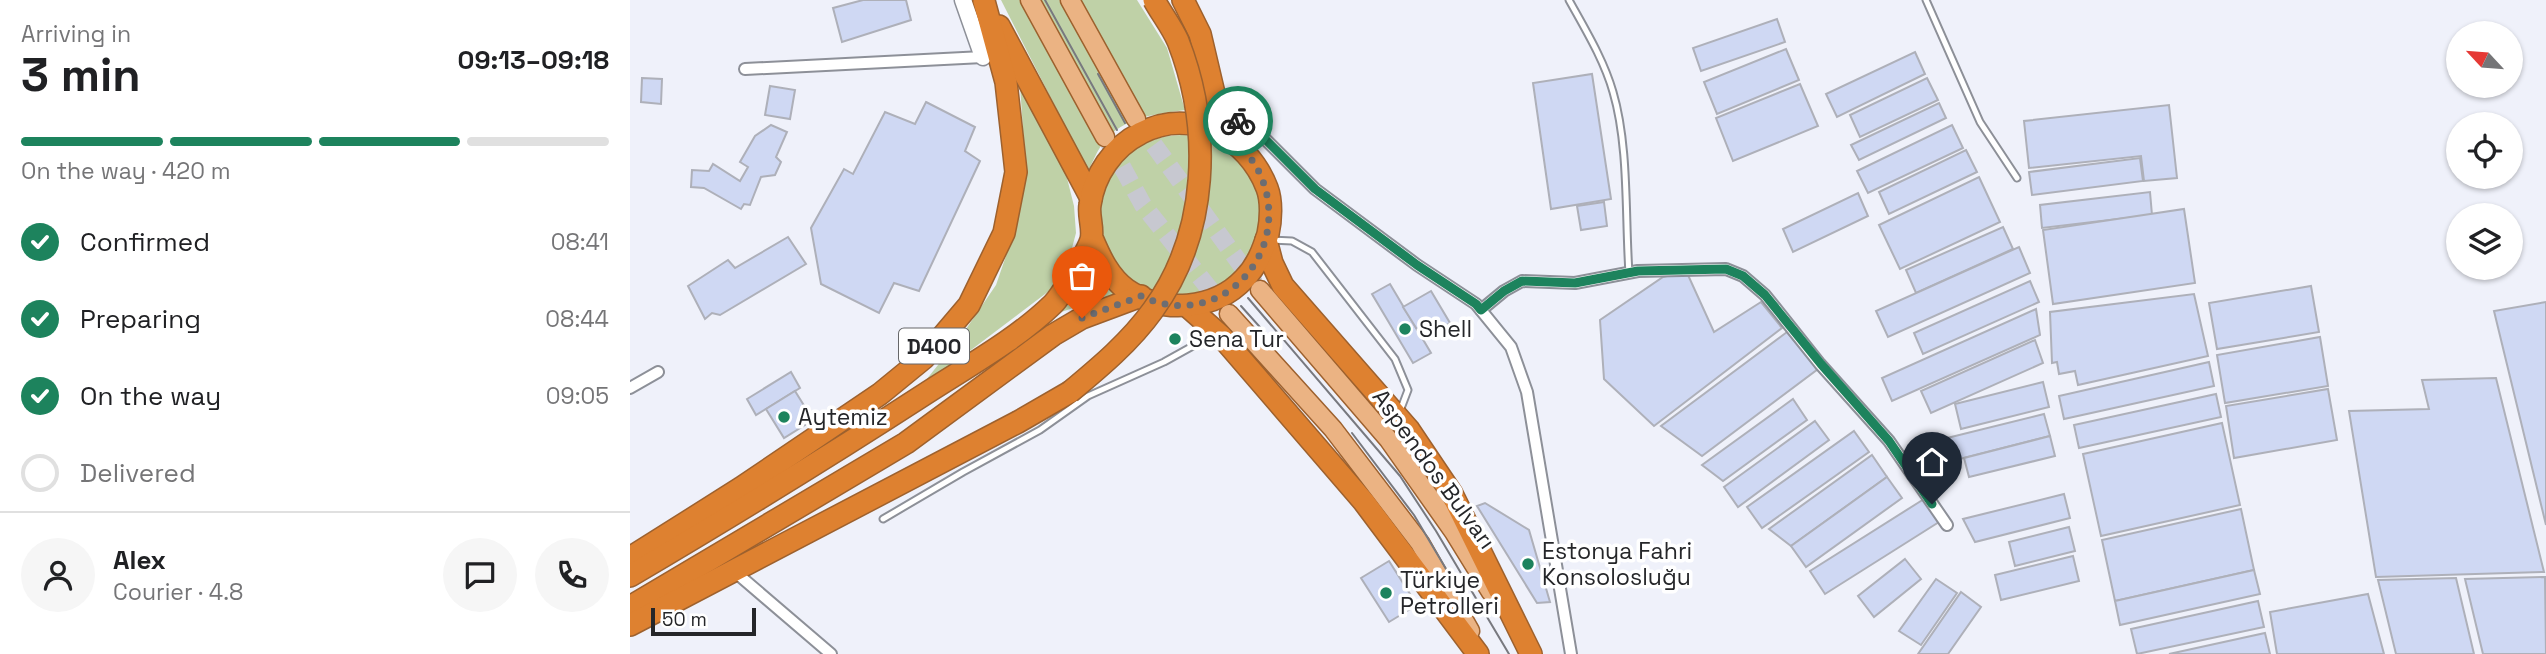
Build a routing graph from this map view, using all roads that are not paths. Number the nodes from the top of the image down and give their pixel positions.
1 (963, 0) edge
2 (984, 0) edge
3 (1030, 0) edge
4 (1070, 0) edge
5 (1154, 0) edge
6 (1184, 0) edge
7 (1569, 0) edge
8 (1926, 0) edge
9 (983, 57) joint
10 (745, 69) dead end
11 (1219, 115) junction
12 (1136, 119) tunnel mouth
13 (1224, 136) junction
14 (1105, 137) tunnel mouth
15 (2017, 178) dead end
16 (1091, 198) junction
17 (1091, 238) junction
18 (1266, 240) junction
19 (1629, 273) junction
20 (1259, 290) tunnel mouth
21 (1141, 296) junction
22 (1187, 306) junction
23 (1481, 310) junction
24 (1229, 314) tunnel mouth
25 (1210, 326) junction
26 (659, 372) dead end
27 (630, 388) edge
28 (1398, 417) junction
29 (883, 519) dead end
30 (1947, 525) dead end
31 (630, 558) edge
32 (734, 571) junction
33 (630, 576) edge
34 (630, 607) edge
35 (630, 625) edge
36 (831, 654) edge
37 (1481, 654) edge
38 (1530, 654) edge
39 (1571, 654) edge

1 - 9 street
2 - 16 highway, D400
2 - 31 highway, D400
3 - 14 main road
4 - 12 main road
5 - 32 highway, bridge
6 - 11 highway
7 - 19 lane
8 - 15 lane
9 - 10 street
11 - 13 highway
11 - 23 street
13 - 16 highway
13 - 18 highway
16 - 17 highway
17 - 21 highway
17 - 33 highway
18 - 22 highway
18 - 28 highway
18 - 28 lane
19 - 23 street
19 - 30 street
20 - 38 main road, Aspendos Bulvarı
21 - 22 highway
21 - 34 highway, D400
22 - 25 highway
23 - 39 street
24 - 37 main road
25 - 29 lane
25 - 37 highway
26 - 27 street
28 - 38 highway
32 - 35 highway
32 - 36 street

